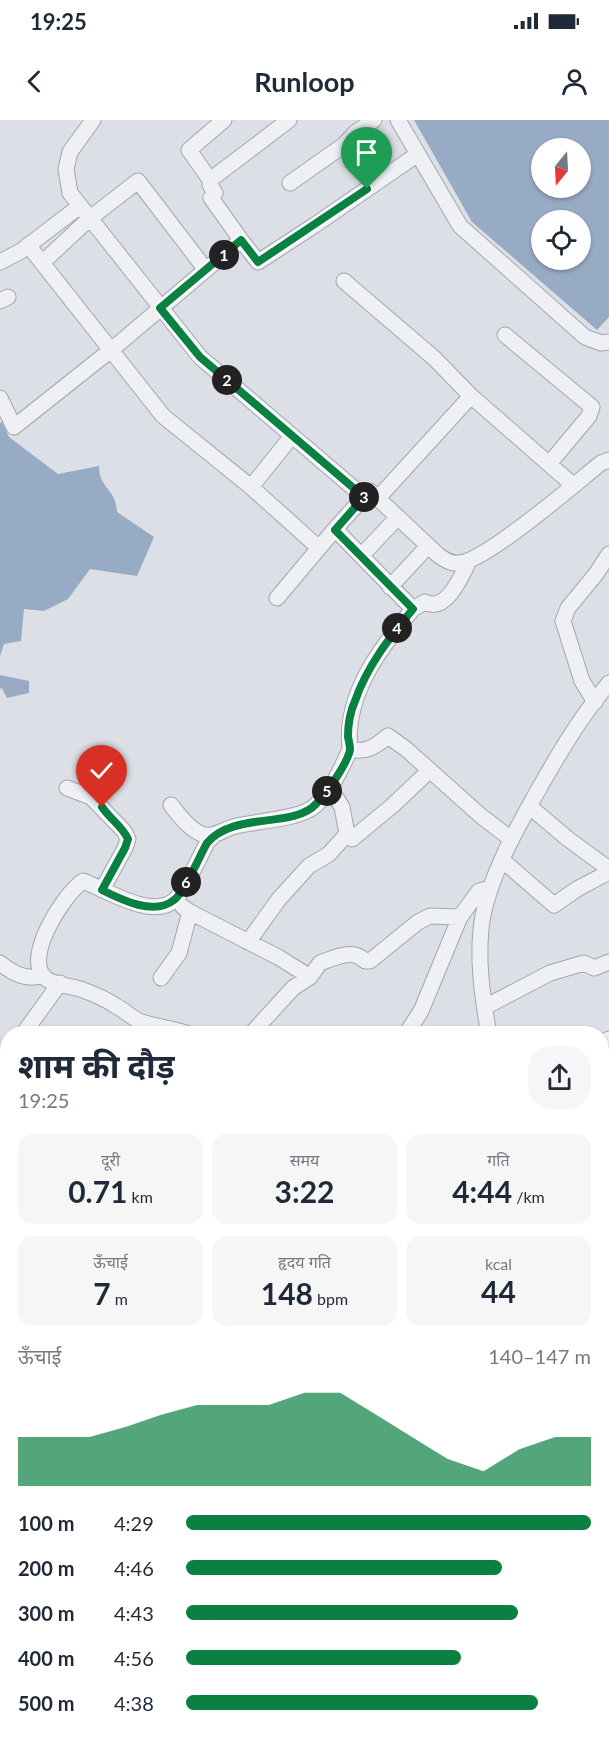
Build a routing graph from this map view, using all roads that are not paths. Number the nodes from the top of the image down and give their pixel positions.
1 (93, 120) edge
2 (224, 120) edge
3 (289, 120) edge
4 (374, 120) edge
5 (398, 120) edge
6 (418, 154) junction
7 (210, 180) junction
8 (290, 183) dead end
9 (80, 206) junction
10 (89, 219) junction
11 (241, 240) junction
12 (28, 245) junction
13 (0, 262) edge
14 (42, 263) junction
15 (206, 270) junction
16 (344, 281) dead end
17 (160, 308) junction
18 (505, 336) dead end
19 (609, 342) edge
20 (111, 350) junction
21 (471, 396) junction
22 (0, 398) edge
23 (292, 436) junction
24 (609, 460) edge
25 (549, 464) junction
26 (573, 485) junction
27 (251, 487) junction
28 (371, 497) junction
29 (398, 517) junction
30 (335, 530) junction
31 (428, 546) junction
32 (319, 548) junction
33 (609, 554) edge
34 (362, 556) junction
35 (469, 561) junction
36 (390, 587) junction
37 (277, 598) dead end
38 (413, 609) junction
39 (609, 683) edge
40 (595, 702) junction
41 (350, 749) junction
42 (429, 771) junction
43 (67, 788) dead end
44 (329, 788) junction
45 (171, 805) dead end
46 (529, 807) junction
47 (347, 834) junction
48 (214, 835) junction
49 (511, 839) junction
50 (502, 860) junction
51 (609, 870) edge
52 (491, 888) junction
53 (102, 890) junction
54 (173, 901) junction
55 (190, 912) junction
56 (460, 917) junction
57 (248, 942) junction
58 (609, 962) edge
59 (0, 963) edge
60 (43, 975) junction
61 (310, 977) junction
62 (160, 978) dead end
63 (60, 983) junction
64 (484, 1007) junction
65 (29, 1026) edge
66 (152, 1026) edge
67 (258, 1026) edge
68 (412, 1026) edge
69 (488, 1026) edge

1 - 9 street
2 - 7 street
3 - 7 street
4 - 8 street
5 - 6 street
6 - 11 street
6 - 19 street
7 - 11 street
9 - 10 street
9 - 12 street
10 - 14 street
10 - 15 street
10 - 17 street
11 - 15 street
12 - 13 street
12 - 14 street
14 - 20 street
15 - 17 street
16 - 21 street
17 - 20 street
17 - 23 street
18 - 25 street
20 - 22 street
20 - 27 street
21 - 25 street
21 - 28 street
23 - 27 street
23 - 28 street
24 - 26 street
25 - 26 street
26 - 35 street
27 - 32 street
28 - 29 street
28 - 30 street
29 - 31 street
29 - 34 street
30 - 32 street
30 - 34 street
31 - 35 street
31 - 36 street
32 - 37 street
33 - 40 street
34 - 36 street
35 - 38 street
36 - 38 street
38 - 41 street
39 - 40 street
40 - 46 street
41 - 42 street
41 - 44 street
42 - 47 street
42 - 49 street
43 - 53 street
44 - 47 street
44 - 48 street
45 - 48 street
46 - 49 street
46 - 51 street
47 - 57 street
48 - 54 street
49 - 50 street
50 - 51 street
50 - 52 street
52 - 56 street
52 - 64 street
53 - 54 street
53 - 60 street
54 - 55 street
55 - 57 street
55 - 62 street
56 - 61 street
56 - 68 street
57 - 61 street
58 - 64 street
59 - 60 street
60 - 63 street
61 - 67 street
63 - 65 street
63 - 66 street
64 - 69 street

